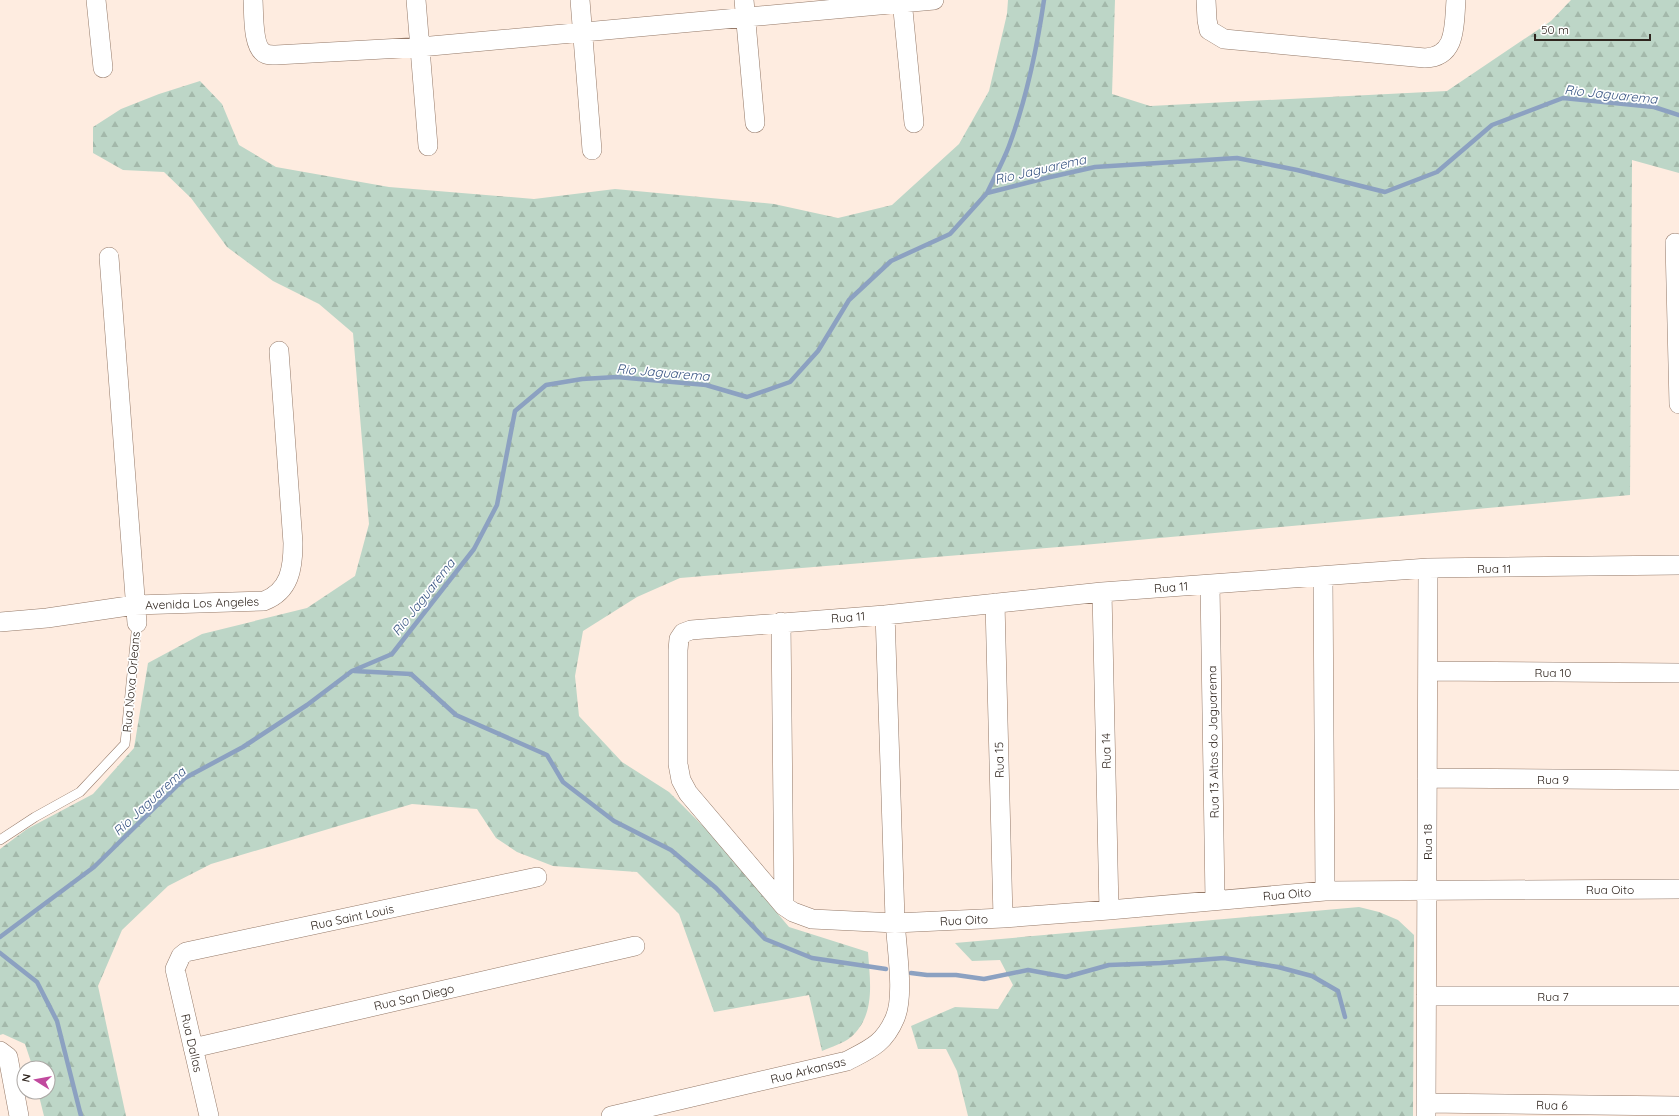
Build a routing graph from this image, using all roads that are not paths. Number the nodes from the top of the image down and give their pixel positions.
1 (96, 0) edge
2 (254, 0) edge
3 (416, 0) edge
4 (580, 0) edge
5 (934, 0) edge
6 (1206, 0) edge
7 (1456, 0) edge
8 (902, 2) edge
9 (744, 9) edge
10 (582, 32) junction
11 (420, 47) junction
12 (103, 68) dead end
13 (755, 123) dead end
14 (914, 123) dead end
15 (428, 146) dead end
16 (592, 150) dead end
17 (1675, 243) dead end
18 (109, 257) dead end
19 (279, 351) dead end
20 (1679, 404) edge
21 (1679, 565) edge
22 (1428, 568) junction
23 (1323, 576) junction
24 (1210, 585) junction
25 (1102, 592) junction
26 (995, 603) junction
27 (136, 614) junction
28 (885, 615) junction
29 (46, 618) junction
30 (0, 622) edge
31 (781, 622) junction
32 (0, 628) edge
33 (1428, 671) junction
34 (1679, 673) edge
35 (1428, 778) junction
36 (1679, 780) edge
37 (0, 840) edge
38 (538, 877) dead end
39 (1427, 889) junction
40 (1679, 889) edge
41 (1325, 891) junction
42 (1215, 900) junction
43 (784, 906) junction
44 (1109, 910) junction
45 (1003, 918) junction
46 (895, 923) junction
47 (635, 946) dead end
48 (175, 969) joint
49 (1426, 996) junction
50 (1679, 996) edge
51 (193, 1048) junction
52 (4, 1054) edge
53 (1679, 1106) edge
54 (1426, 1110) edge
55 (19, 1116) edge
56 (209, 1116) edge
57 (611, 1116) edge

1 - 12 street
2 - 11 street
3 - 11 street
4 - 10 street
5 - 8 street
6 - 7 street
8 - 9 street
8 - 14 street
9 - 10 street
9 - 13 street
10 - 11 street
10 - 16 street
11 - 15 street
17 - 20 street
18 - 27 street
19 - 27 street, Avenida Los Angeles
21 - 22 street, Rua 11
22 - 23 street, Rua 11
22 - 33 street, Rua 18
23 - 24 street, Rua 11
23 - 41 street
24 - 25 street, Rua 11
24 - 42 street, Rua 13 Altos do Jaguarema
25 - 26 street, Rua 11
25 - 44 street, Rua 14
26 - 28 street, Rua 11
26 - 45 street, Rua 15
27 - 29 street, Avenida Los Angeles
27 - 37 lane, Rua Nova Orleans
28 - 31 street, Rua 11
28 - 46 street, Rua Arkansas
29 - 30 street, Avenida Los Angeles
29 - 32 street, Avenida Los Angeles
31 - 43 street
31 - 43 street, Rua 11
33 - 34 street, Rua 10
33 - 35 street, Rua 18
35 - 36 street, Rua 9
35 - 39 street, Rua 18
38 - 48 street, Rua Saint Louis
39 - 40 street, Rua Oito
39 - 41 street, Rua Oito
39 - 49 street, Rua 18
41 - 42 street, Rua Oito
42 - 44 street, Rua Oito
43 - 46 street, Rua Oito
44 - 45 street, Rua Oito
45 - 46 street, Rua Oito
46 - 57 street, Rua Arkansas
47 - 51 street, Rua San Diego
48 - 51 street, Rua Dallas
49 - 50 street, Rua 7
49 - 54 street, Rua 18
51 - 56 street, Rua Dallas
52 - 55 street
53 - 54 street, Rua 6

